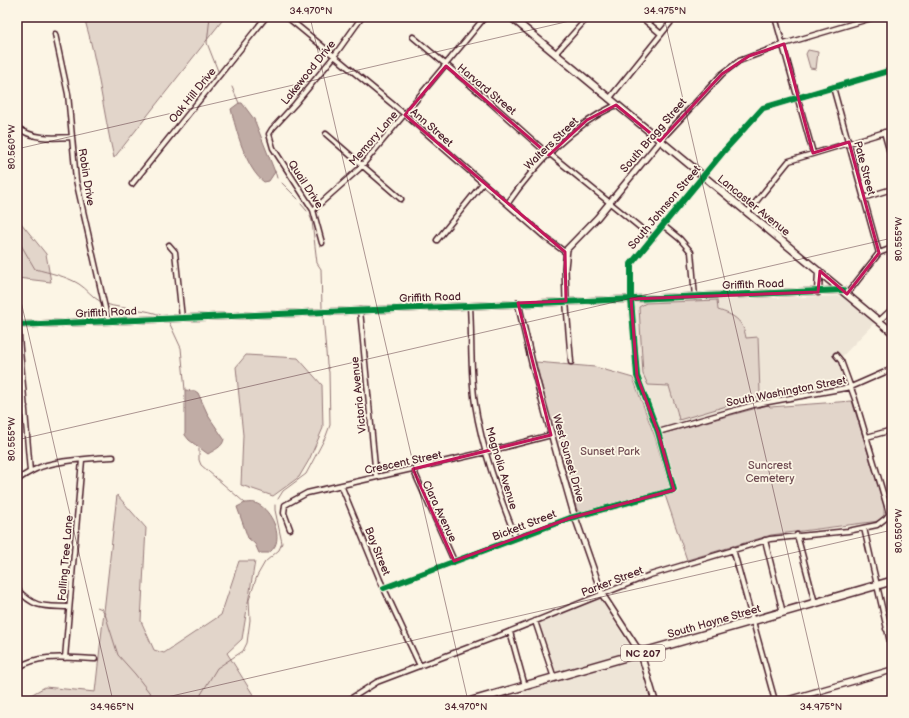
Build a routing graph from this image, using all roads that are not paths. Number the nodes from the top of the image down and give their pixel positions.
1 (266, 17) edge
2 (287, 17) edge
3 (362, 17) edge
4 (485, 17) edge
5 (511, 17) edge
6 (588, 17) edge
7 (641, 17) edge
8 (675, 17) edge
9 (776, 17) edge
10 (875, 17) edge
11 (890, 17) edge
12 (892, 23) edge
13 (55, 34) dead end
14 (662, 34) junction
15 (413, 37) dead end
16 (784, 44) junction
17 (555, 54) junction
18 (334, 57) junction
19 (446, 66) junction
20 (892, 70) edge
21 (833, 87) junction
22 (798, 96) junction
23 (609, 99) junction
24 (616, 105) junction
25 (405, 115) junction
26 (17, 127) edge
27 (892, 130) edge
28 (884, 132) junction
29 (326, 134) dead end
30 (72, 137) junction
31 (269, 137) joint
32 (660, 141) junction
33 (849, 142) junction
34 (813, 153) junction
35 (549, 154) junction
36 (892, 160) edge
37 (362, 166) junction
38 (703, 176) junction
39 (483, 183) junction
40 (132, 184) dead end
41 (892, 189) edge
42 (864, 198) junction
43 (401, 199) dead end
44 (609, 203) junction
45 (508, 204) junction
46 (314, 210) junction
47 (748, 213) junction
48 (664, 226) junction
49 (653, 238) junction
50 (436, 240) dead end
51 (322, 243) dead end
52 (169, 245) dead end
53 (892, 248) edge
54 (565, 252) junction
55 (879, 253) junction
56 (820, 271) junction
57 (818, 292) junction
58 (845, 292) junction
59 (695, 297) junction
60 (631, 299) junction
61 (566, 301) junction
62 (518, 303) junction
63 (470, 306) junction
64 (892, 309) edge
65 (360, 310) junction
66 (182, 318) junction
67 (108, 321) junction
68 (879, 321) junction
69 (18, 325) edge
70 (892, 332) edge
71 (836, 355) dead end
72 (571, 362) dead end
73 (892, 369) edge
74 (851, 388) junction
75 (25, 406) junction
76 (17, 408) edge
77 (892, 430) edge
78 (658, 432) junction
79 (551, 435) junction
80 (867, 437) junction
81 (486, 452) junction
82 (113, 457) dead end
83 (82, 460) junction
84 (413, 469) junction
85 (30, 472) junction
86 (376, 477) junction
87 (17, 480) edge
88 (341, 485) junction
89 (674, 490) joint
90 (891, 512) edge
91 (576, 516) junction
92 (864, 528) junction
93 (290, 529) dead end
94 (797, 535) junction
95 (516, 538) junction
96 (765, 540) junction
97 (733, 549) junction
98 (454, 561) junction
99 (892, 581) edge
100 (876, 586) junction
101 (384, 588) junction
102 (17, 589) edge
103 (602, 594) junction
104 (815, 603) junction
105 (70, 607) junction
106 (783, 613) junction
107 (535, 621) junction
108 (752, 621) junction
109 (892, 627) edge
110 (886, 629) junction
111 (510, 632) junction
112 (892, 651) edge
113 (641, 654) junction
114 (65, 658) junction
115 (94, 659) dead end
116 (420, 666) junction
117 (17, 668) edge
118 (892, 670) edge
119 (554, 678) junction
120 (524, 686) junction
121 (347, 701) edge
122 (472, 701) edge
123 (655, 701) edge
124 (774, 701) edge
125 (784, 701) edge

1 - 40 street, Oak Hill Drive
2 - 18 street, Ann Street
3 - 18 street, Lakewood Drive
4 - 19 street, Memory Lane
5 - 17 main road, Lancaster Avenue
6 - 17 street
7 - 14 street
8 - 14 street
9 - 16 street
10 - 16 street, South Bragg Street
11 - 12 street
13 - 30 street, Robin Drive
14 - 23 street
15 - 19 street, Harvard Street
16 - 22 street
16 - 32 street, South Bragg Street
17 - 23 main road, Lancaster Avenue
18 - 25 street, Ann Street
18 - 31 street, Lakewood Drive
19 - 25 street, Memory Lane
19 - 35 street, Harvard Street
20 - 21 street, South Johnson Street
21 - 22 street, South Johnson Street
21 - 33 street, Pate Street
22 - 34 street
22 - 38 street, South Johnson Street
23 - 24 main road, Lancaster Avenue
24 - 32 main road, Lancaster Avenue
24 - 35 street, Walters Street
25 - 37 street, Memory Lane
25 - 39 street, Ann Street
26 - 30 street
27 - 28 street
28 - 33 street
28 - 36 street
29 - 37 street
30 - 67 street, Robin Drive
31 - 46 street, Quail Drive
32 - 38 main road, Lancaster Avenue
32 - 44 street, South Bragg Street
33 - 34 street
33 - 42 street, Pate Street
34 - 47 street
35 - 44 street, Harvard Street
35 - 45 street, Walters Street
37 - 43 street
37 - 46 street, Memory Lane
38 - 47 main road, Lancaster Avenue
38 - 48 street, South Johnson Street
39 - 45 street, Ann Street
39 - 50 street
41 - 42 street
42 - 55 street, Pate Street
44 - 49 street, Harvard Street
44 - 54 street, South Bragg Street
45 - 54 street, Ann Street
46 - 51 street, Quail Drive
47 - 56 main road, Lancaster Avenue
48 - 49 street, South Johnson Street
48 - 59 street
49 - 60 street, South Johnson Street
52 - 66 street
53 - 55 street
54 - 61 street
55 - 58 street
56 - 57 main road
56 - 58 main road, Lancaster Avenue
57 - 58 street, Griffith Road
57 - 59 street, Griffith Road
58 - 68 main road, Lancaster Avenue
59 - 60 street, Griffith Road
60 - 61 street, Griffith Road
60 - 78 street, South Johnson Street
61 - 62 street, Griffith Road
61 - 72 street
62 - 63 street, Griffith Road
62 - 79 street, West Sunset Drive
63 - 65 street, Griffith Road
63 - 81 street, Magnolia Avenue
64 - 68 street
65 - 66 street, Griffith Road
65 - 86 street, Victoria Avenue
66 - 67 street, Griffith Road
67 - 69 street, Griffith Road
68 - 70 main road, Lancaster Avenue
69 - 75 street
71 - 74 street
73 - 74 street, South Washington Street
74 - 78 street, South Washington Street
74 - 80 street
75 - 76 street
75 - 85 street
77 - 80 street
78 - 89 street, South Johnson Street
79 - 81 street, Crescent Street
79 - 91 street, West Sunset Drive
80 - 90 street
81 - 84 street, Crescent Street
81 - 95 street, Magnolia Avenue
82 - 83 street
83 - 85 street
83 - 105 street, Falling Tree Lane
84 - 86 street, Crescent Street
84 - 98 street, Clara Avenue
85 - 87 street
86 - 88 street, Crescent Street
88 - 93 street, Crescent Street
88 - 101 street, Bay Street
89 - 91 street, Bickett Street
90 - 92 street, Parker Street
91 - 95 street, Bickett Street
91 - 103 street, West Sunset Drive
92 - 94 street, Parker Street
92 - 100 street
94 - 96 street, Parker Street
94 - 104 street
95 - 98 street, Bickett Street
96 - 97 street, Parker Street
96 - 106 street
97 - 103 street, Parker Street
97 - 108 street
98 - 101 street, Bickett Street
99 - 100 main road, South Hayne Street / NC 207
100 - 104 main road, South Hayne Street / NC 207
100 - 110 street
101 - 116 street, Bay Street
102 - 105 street
103 - 107 street, Parker Street
103 - 113 street, West Sunset Drive
104 - 106 main road, South Hayne Street / NC 207
105 - 114 street, Falling Tree Lane
106 - 108 main road, South Hayne Street / NC 207
107 - 111 street, Parker Street
107 - 119 street
108 - 113 main road, South Hayne Street / NC 207
108 - 124 street
109 - 110 street
110 - 112 street
111 - 116 street, Parker Street
111 - 120 street
113 - 119 main road, South Hayne Street / NC 207
113 - 123 street, West Sunset Drive
114 - 115 street
114 - 117 street
116 - 121 street, Parker Street
118 - 125 street
119 - 120 main road, South Hayne Street / NC 207
120 - 122 main road, South Hayne Street / NC 207

